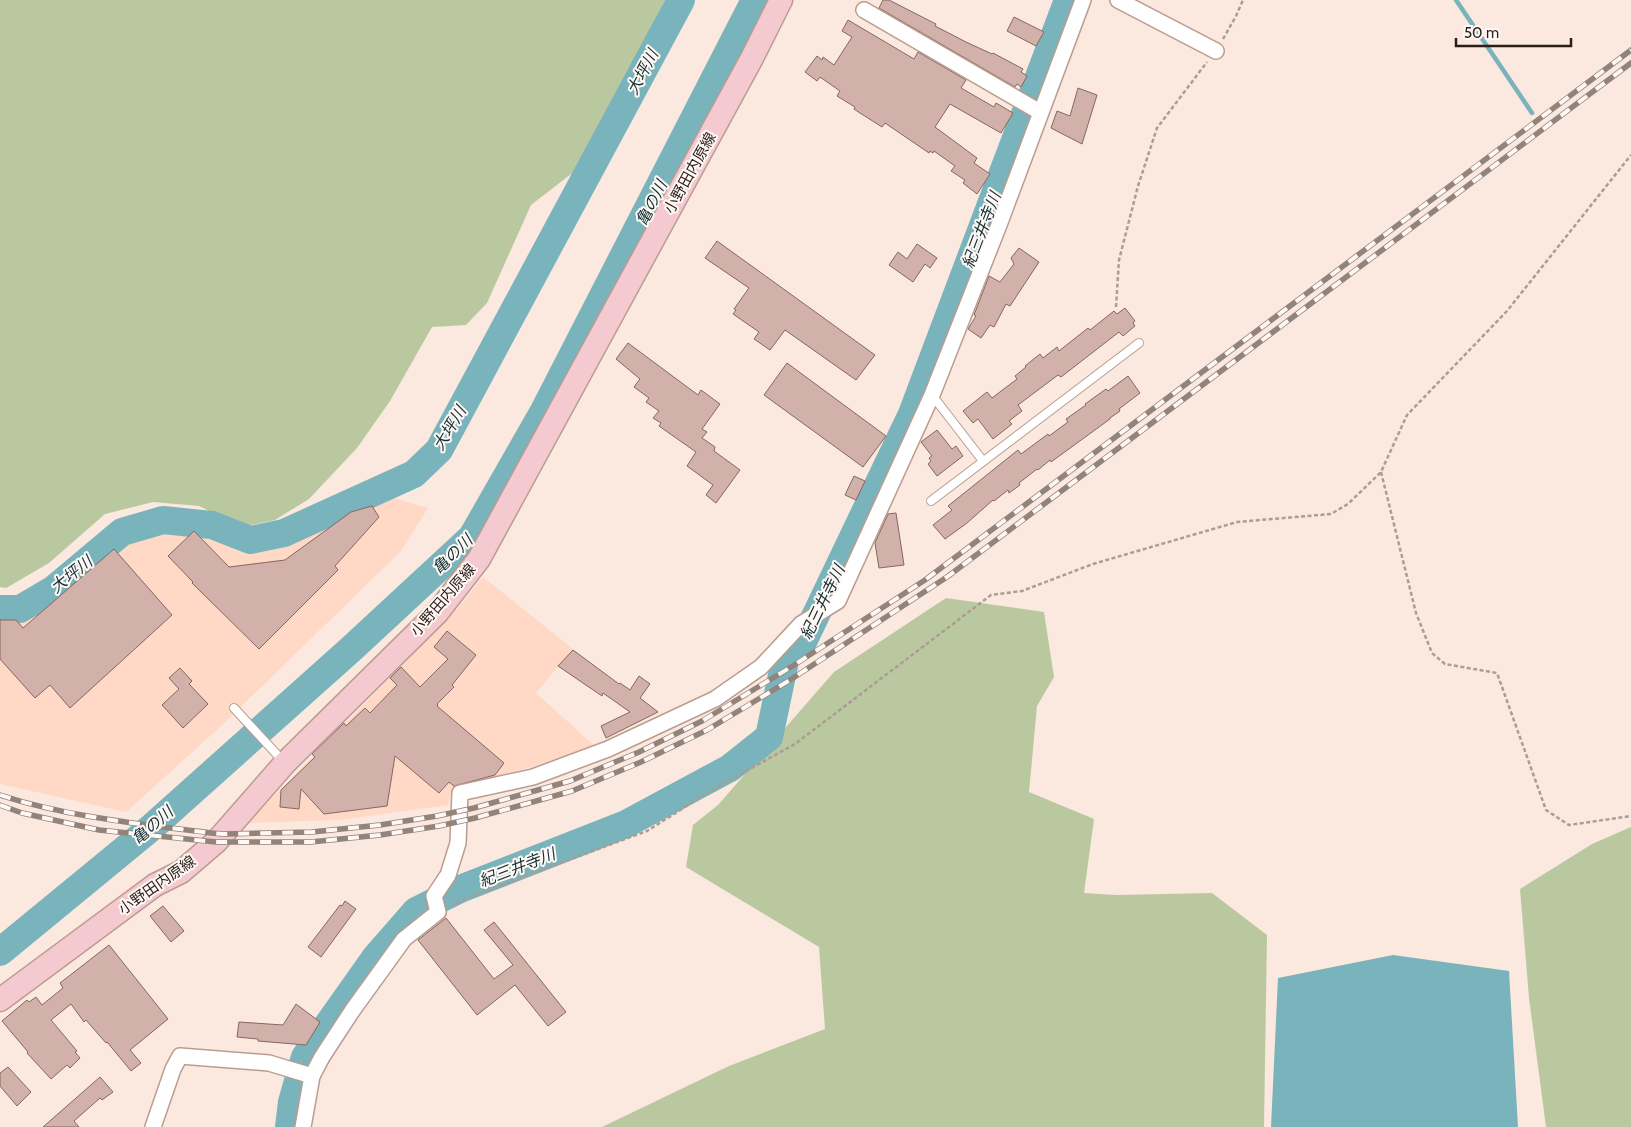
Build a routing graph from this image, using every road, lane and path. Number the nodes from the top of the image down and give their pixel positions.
1 (781, 0) edge
2 (1083, 0) edge
3 (1118, 0) edge
4 (1243, 0) edge
5 (864, 10) dead end
6 (1216, 51) junction
7 (1032, 107) junction
8 (1631, 155) edge
9 (1116, 307) dead end
10 (1139, 343) dead end
11 (932, 395) junction
12 (983, 461) junction
13 (1381, 472) junction
14 (931, 501) dead end
15 (234, 708) dead end
16 (281, 760) junction
17 (1631, 816) edge
18 (436, 904) junction
19 (0, 1000) edge
20 (312, 1076) junction
21 (153, 1127) edge
22 (302, 1127) edge

1 - 16 main road, 小野田内原線
2 - 7 street
3 - 6 street
4 - 6 path
5 - 7 street
6 - 9 path
7 - 11 street
8 - 13 path
10 - 12 lane
11 - 12 lane
11 - 18 street
12 - 14 lane
13 - 17 path
13 - 18 path
15 - 16 lane
16 - 19 main road, 小野田内原線
18 - 20 street
20 - 21 street
20 - 22 street

